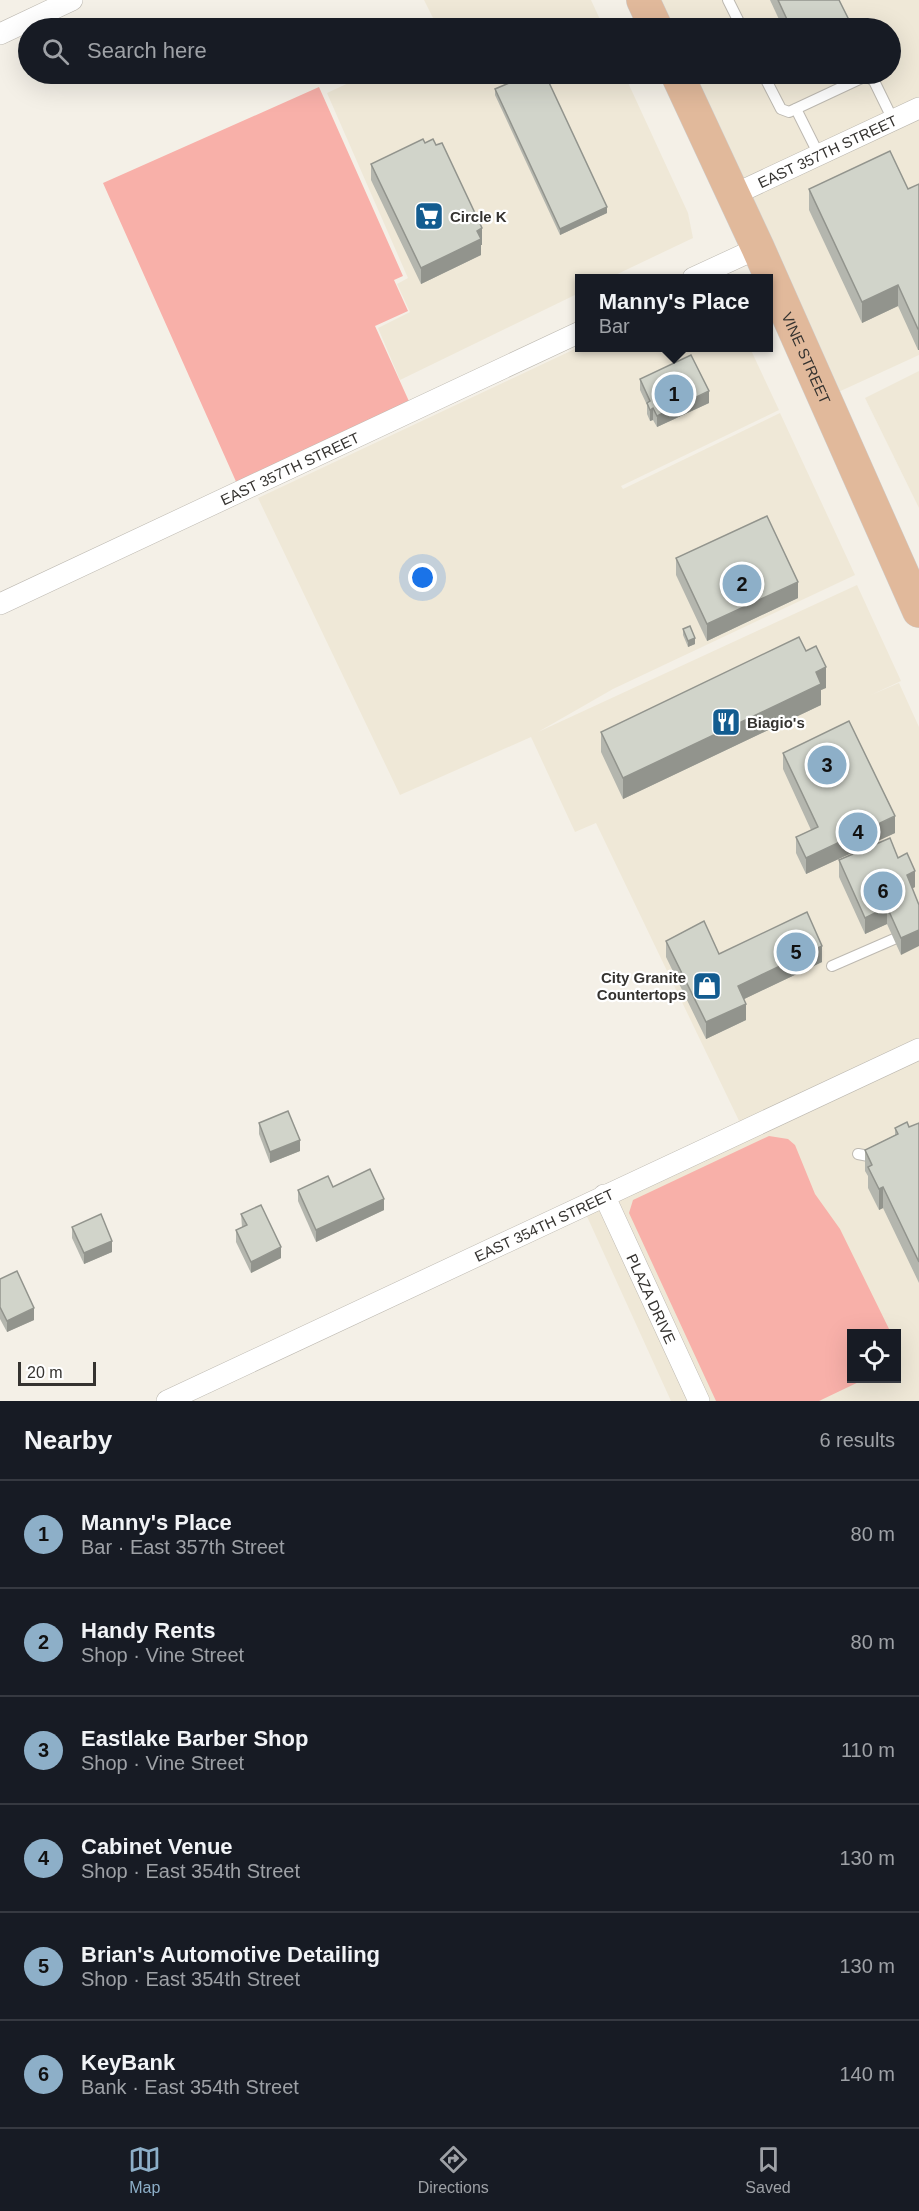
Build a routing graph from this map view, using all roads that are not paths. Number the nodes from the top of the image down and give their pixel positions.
1 (72, 0) edge
2 (643, 0) edge
3 (728, 0) edge
4 (34, 18) edge
5 (651, 18) edge
6 (737, 18) edge
7 (18, 26) edge
8 (0, 34) edge
9 (682, 84) edge
10 (769, 84) edge
11 (849, 84) edge
12 (875, 84) edge
13 (919, 108) edge
14 (796, 109) junction
15 (893, 120) junction
16 (819, 155) junction
17 (734, 195) junction
18 (758, 248) junction
19 (703, 274) edge
20 (770, 274) edge
21 (773, 282) edge
22 (575, 334) edge
23 (0, 604) edge
24 (919, 611) edge
25 (894, 939) edge
26 (832, 966) dead end
27 (919, 1049) edge
28 (858, 1154) dead end
29 (888, 1155) edge
30 (604, 1195) junction
31 (167, 1401) edge
32 (699, 1401) edge

1 - 4 street
2 - 5 main road
3 - 6 lane
7 - 8 street
9 - 17 main road, VINE STREET
10 - 14 lane
11 - 14 lane
12 - 15 lane
13 - 15 street, EAST 357TH STREET
14 - 16 lane
15 - 16 street, EAST 357TH STREET
16 - 17 street, EAST 357TH STREET
17 - 18 main road, VINE STREET
18 - 19 street
18 - 20 main road, VINE STREET
21 - 24 main road, VINE STREET
22 - 23 street, EAST 357TH STREET
25 - 26 lane
27 - 30 street, EAST 354TH STREET
28 - 29 lane
30 - 31 street, EAST 354TH STREET
30 - 32 street, PLAZA DRIVE

